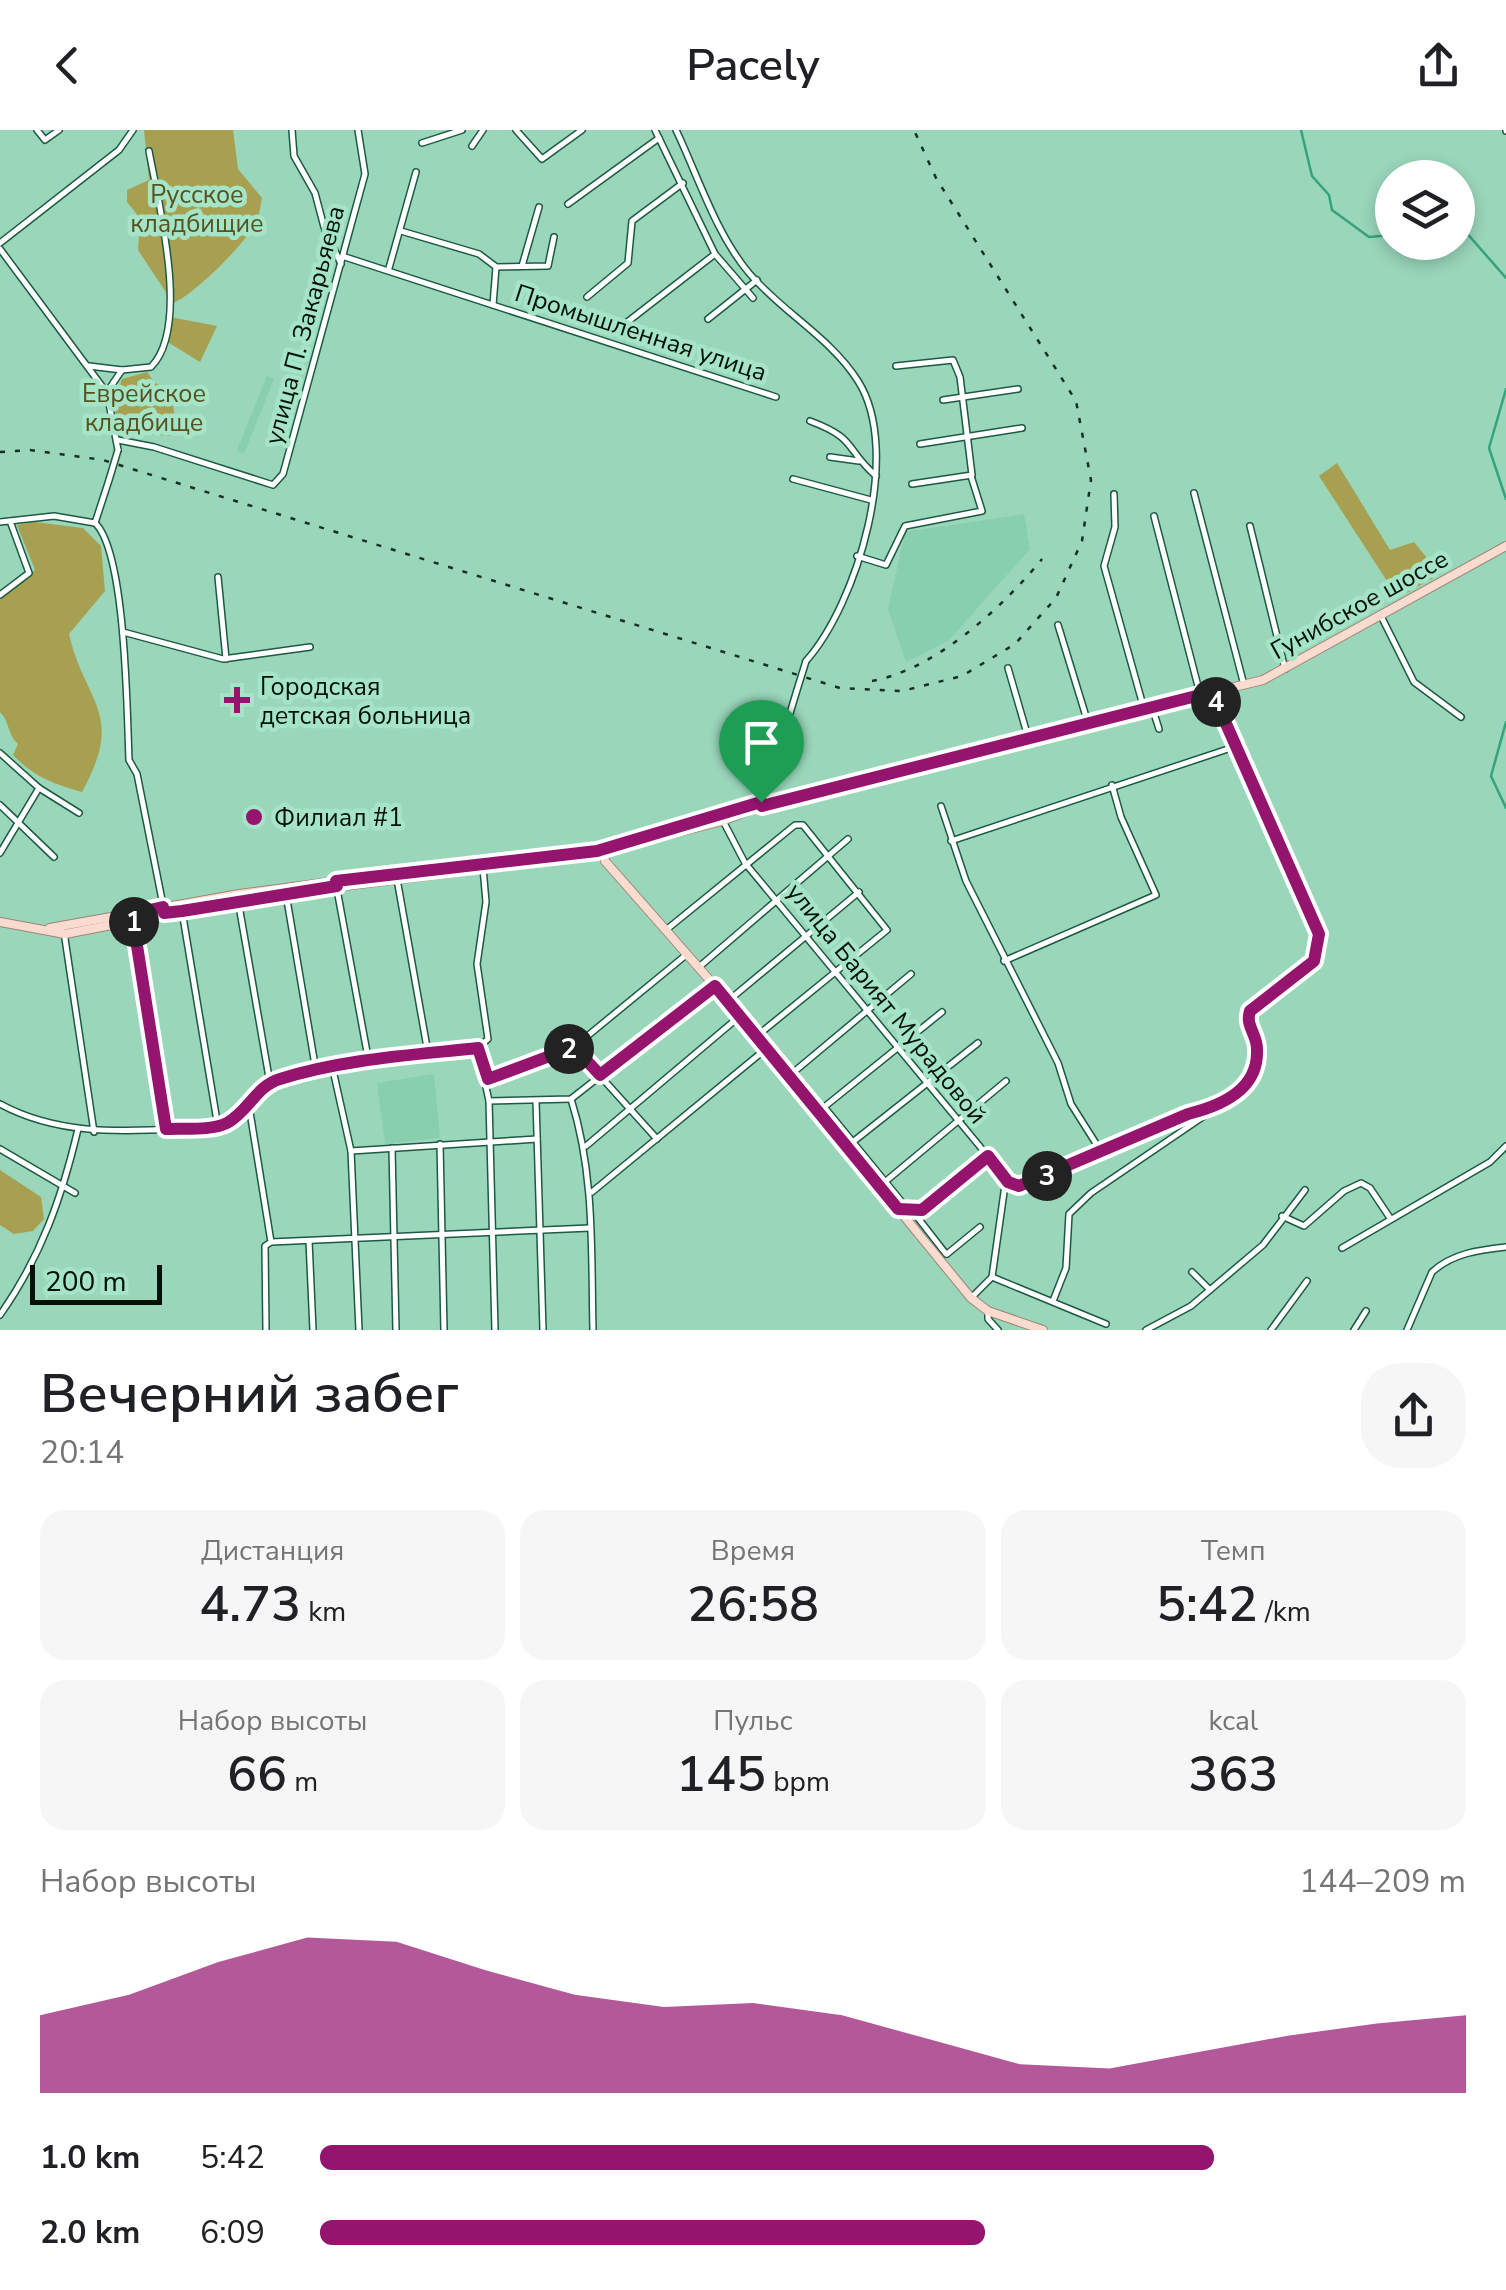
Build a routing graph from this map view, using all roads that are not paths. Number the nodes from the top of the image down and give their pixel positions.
1 (37, 130) edge
2 (59, 130) edge
3 (133, 130) edge
4 (292, 130) edge
5 (358, 130) edge
6 (462, 130) edge
7 (483, 130) edge
8 (516, 130) edge
9 (582, 130) edge
10 (655, 130) edge
11 (676, 130) edge
12 (659, 138) junction
13 (422, 144) dead end
14 (472, 146) dead end
15 (149, 151) dead end
16 (416, 172) dead end
17 (683, 183) junction
18 (568, 204) dead end
19 (540, 208) dead end
20 (400, 231) junction
21 (554, 236) dead end
22 (0, 246) edge
23 (716, 254) junction
24 (345, 257) junction
25 (522, 266) junction
26 (342, 267) junction
27 (496, 267) junction
28 (388, 268) junction
29 (757, 280) junction
30 (745, 290) junction
31 (586, 297) dead end
32 (752, 298) dead end
33 (493, 305) junction
34 (708, 319) dead end
35 (626, 323) dead end
36 (88, 366) junction
37 (896, 366) dead end
38 (122, 370) junction
39 (1018, 389) dead end
40 (107, 393) junction
41 (776, 397) dead end
42 (943, 400) dead end
43 (962, 400) junction
44 (810, 421) dead end
45 (1022, 428) dead end
46 (967, 438) junction
47 (118, 440) junction
48 (920, 444) dead end
49 (830, 456) dead end
50 (859, 461) junction
51 (876, 476) junction
52 (971, 476) junction
53 (793, 480) dead end
54 (912, 484) dead end
55 (1194, 492) dead end
56 (1114, 494) dead end
57 (872, 500) junction
58 (1154, 516) dead end
59 (10, 520) junction
60 (0, 522) edge
61 (94, 523) junction
62 (1250, 526) dead end
63 (1506, 546) edge
64 (857, 556) junction
65 (218, 577) dead end
66 (0, 595) edge
67 (1381, 616) junction
68 (1058, 625) dead end
69 (122, 632) junction
70 (310, 647) dead end
71 (226, 658) junction
72 (1008, 668) dead end
73 (1285, 669) junction
74 (1244, 685) junction
75 (1212, 692) junction
76 (1200, 694) junction
77 (1148, 708) junction
78 (1461, 717) dead end
79 (1088, 722) junction
80 (1160, 729) dead end
81 (1028, 737) junction
82 (1234, 747) junction
83 (0, 755) edge
84 (1112, 785) junction
85 (39, 788) junction
86 (762, 804) junction
87 (0, 805) edge
88 (940, 806) dead end
89 (79, 813) dead end
90 (721, 819) junction
91 (19, 821) junction
92 (848, 839) dead end
93 (950, 841) junction
94 (0, 853) edge
95 (604, 853) junction
96 (829, 853) junction
97 (54, 857) dead end
98 (745, 862) junction
99 (483, 868) junction
100 (397, 879) junction
101 (336, 883) junction
102 (859, 892) junction
103 (286, 894) junction
104 (775, 899) junction
105 (238, 900) junction
106 (164, 910) junction
107 (182, 911) junction
108 (132, 914) junction
109 (0, 919) edge
110 (666, 930) junction
111 (64, 932) junction
112 (806, 936) junction
113 (687, 954) junction
114 (1004, 960) junction
115 (699, 967) junction
116 (836, 973) junction
117 (912, 974) dead end
118 (715, 986) junction
119 (728, 1001) junction
120 (867, 1011) junction
121 (942, 1012) dead end
122 (740, 1016) junction
123 (757, 1036) junction
124 (978, 1042) dead end
125 (574, 1047) junction
126 (478, 1048) junction
127 (766, 1048) junction
128 (897, 1048) junction
129 (428, 1054) junction
130 (369, 1063) junction
131 (333, 1069) junction
132 (316, 1071) junction
133 (600, 1075) junction
134 (789, 1076) junction
135 (488, 1079) junction
136 (1006, 1081) dead end
137 (270, 1082) junction
138 (926, 1083) junction
139 (570, 1099) junction
140 (536, 1100) junction
141 (489, 1102) junction
142 (0, 1104) edge
143 (248, 1106) junction
144 (630, 1109) junction
145 (821, 1110) junction
146 (1212, 1110) junction
147 (957, 1120) junction
148 (218, 1126) junction
149 (78, 1129) junction
150 (166, 1129) junction
151 (94, 1132) junction
152 (537, 1139) junction
153 (657, 1139) junction
154 (490, 1141) junction
155 (854, 1141) junction
156 (440, 1144) junction
157 (586, 1146) junction
158 (1506, 1146) edge
159 (392, 1147) junction
160 (0, 1148) edge
161 (352, 1151) junction
162 (1102, 1153) junction
163 (988, 1156) junction
164 (886, 1182) junction
165 (1008, 1182) junction
166 (65, 1186) junction
167 (1305, 1190) dead end
168 (592, 1192) junction
169 (76, 1193) dead end
170 (902, 1207) junction
171 (919, 1210) junction
172 (1282, 1216) junction
173 (1390, 1218) junction
174 (980, 1227) dead end
175 (590, 1228) junction
176 (540, 1230) junction
177 (492, 1233) junction
178 (443, 1236) junction
179 (393, 1238) junction
180 (354, 1239) junction
181 (309, 1240) junction
182 (271, 1242) junction
183 (1506, 1246) edge
184 (1342, 1248) dead end
185 (943, 1257) junction
186 (1192, 1272) dead end
187 (992, 1277) junction
188 (1307, 1281) dead end
189 (1210, 1290) junction
190 (971, 1298) junction
191 (1053, 1301) junction
192 (988, 1311) junction
193 (1366, 1311) dead end
194 (0, 1314) edge
195 (1106, 1324) dead end
196 (1027, 1327) edge
197 (1162, 1327) edge
198 (266, 1330) edge
199 (313, 1330) edge
200 (359, 1330) edge
201 (396, 1330) edge
202 (444, 1330) edge
203 (495, 1330) edge
204 (543, 1330) edge
205 (593, 1330) edge
206 (998, 1330) edge
207 (1042, 1330) edge
208 (1146, 1330) edge
209 (1271, 1330) edge
210 (1354, 1330) edge
211 (1407, 1330) edge

1 - 2 street
3 - 22 street
4 - 26 street
5 - 24 street, улица П. Закарьяева
6 - 13 street
7 - 14 street
8 - 9 street
10 - 12 street
11 - 29 street
12 - 17 street
12 - 18 street
15 - 38 street
16 - 20 street
17 - 23 street
17 - 31 street
19 - 25 street
20 - 27 street
20 - 28 street
21 - 25 street
22 - 36 street
23 - 30 street
23 - 35 street
24 - 26 street, улица П. Закарьяева
24 - 28 street, Промышленная улица
25 - 27 street
26 - 47 street, улица П. Закарьяева
27 - 33 street
28 - 33 street, Промышленная улица
29 - 30 street
29 - 51 street
30 - 32 street
30 - 34 street
33 - 41 street, Промышленная улица
36 - 38 street
36 - 40 street
37 - 43 street
38 - 40 street
39 - 43 street
40 - 47 street
42 - 43 street
43 - 46 street
44 - 50 street
45 - 46 street
46 - 48 street
46 - 52 street
47 - 61 street, bridge
49 - 50 street
50 - 51 street
51 - 57 street
52 - 54 street
52 - 64 street
53 - 57 street
55 - 74 street
56 - 77 street
57 - 64 street
58 - 76 street
59 - 60 street
59 - 61 street
59 - 66 street
61 - 69 street
62 - 73 street
63 - 67 main road, Гунибское шоссе
64 - 86 street, bridge
65 - 71 street
67 - 73 main road, Гунибское шоссе
67 - 78 street
68 - 79 street
69 - 71 street
69 - 106 street
70 - 71 street
72 - 81 street
73 - 74 main road, Гунибское шоссе
74 - 75 main road, Гунибское шоссе
75 - 76 main road, Гунибское шоссе
75 - 82 street
76 - 77 main road, Гунибское шоссе
77 - 79 main road, Гунибское шоссе
77 - 80 street
79 - 81 main road, Гунибское шоссе
81 - 86 main road, Гунибское шоссе
82 - 84 street
82 - 146 street
83 - 85 street
84 - 93 street
84 - 114 street
85 - 89 street
85 - 91 street
86 - 90 main road, Гунибское шоссе
87 - 91 street
88 - 93 street
90 - 95 main road
90 - 98 street, улица Барият Мурадовой
90 - 101 main road
91 - 94 street
91 - 97 street
92 - 96 street
93 - 114 street
95 - 99 main road
95 - 110 main road
96 - 98 street
96 - 102 street
96 - 104 street
98 - 104 street, улица Барият Мурадовой
98 - 110 street
99 - 100 main road
99 - 126 street
100 - 101 main road
100 - 129 street
101 - 103 main road
101 - 106 main road
101 - 130 street
102 - 112 street
102 - 116 street
103 - 105 main road
103 - 132 street
104 - 112 street, улица Барият Мурадовой
104 - 115 street
105 - 107 main road
105 - 137 street
106 - 107 main road
106 - 108 main road
106 - 111 main road
107 - 148 street
108 - 111 main road
108 - 150 street
109 - 111 main road
110 - 113 main road
111 - 151 street
112 - 116 street, улица Барият Мурадовой
112 - 119 street
113 - 115 main road
113 - 125 street
114 - 162 street
115 - 118 main road
116 - 120 street, улица Барият Мурадовой
116 - 123 street
117 - 120 street
118 - 119 main road
118 - 133 street
119 - 122 main road
120 - 128 street, улица Барият Мурадовой
120 - 134 street
121 - 128 street
122 - 123 main road
122 - 144 street
123 - 127 main road
124 - 138 street
125 - 133 street
125 - 135 street
126 - 129 street
126 - 135 street
127 - 134 main road
127 - 153 street
128 - 138 street, улица Барият Мурадовой
128 - 145 street
129 - 130 street
130 - 131 street
131 - 132 street
131 - 161 street
132 - 137 street
133 - 139 street
133 - 144 street
134 - 145 main road
135 - 141 street
136 - 147 street
137 - 143 street
138 - 147 street, улица Барият Мурадовой
138 - 155 street
139 - 140 street
139 - 157 street
140 - 141 street
140 - 152 street
141 - 154 street
142 - 149 street
143 - 148 street
143 - 182 street
144 - 153 street
144 - 157 street
145 - 155 street
145 - 170 main road
146 - 162 street
146 - 191 street
147 - 163 street, улица Барият Мурадовой
147 - 164 street
148 - 150 street
149 - 151 street
149 - 166 street
150 - 151 street
152 - 154 street
152 - 176 street
153 - 168 street
154 - 156 street
154 - 177 street
155 - 164 street
156 - 159 street
156 - 178 street
157 - 168 street
158 - 173 street
159 - 161 street
159 - 179 street
160 - 166 street
161 - 180 street
162 - 165 street
163 - 165 street, улица Барият Мурадовой
163 - 171 street
164 - 170 street
165 - 187 street
166 - 169 street
166 - 194 street
167 - 172 street
168 - 175 street
170 - 171 street
170 - 185 main road
171 - 185 street
172 - 173 street
172 - 189 street
173 - 184 street
174 - 185 street
175 - 176 street
175 - 205 street
176 - 177 street
176 - 204 street
177 - 178 street
177 - 203 street
178 - 179 street
178 - 202 street
179 - 180 street
179 - 201 street
180 - 181 street
180 - 200 street
181 - 182 street
181 - 199 street
182 - 198 street
183 - 211 street
185 - 190 main road
186 - 189 street
187 - 190 street
187 - 191 street
188 - 209 street
189 - 197 street
190 - 192 main road
191 - 195 street
192 - 196 main road
192 - 206 street
193 - 210 street
196 - 207 main road
197 - 208 street

